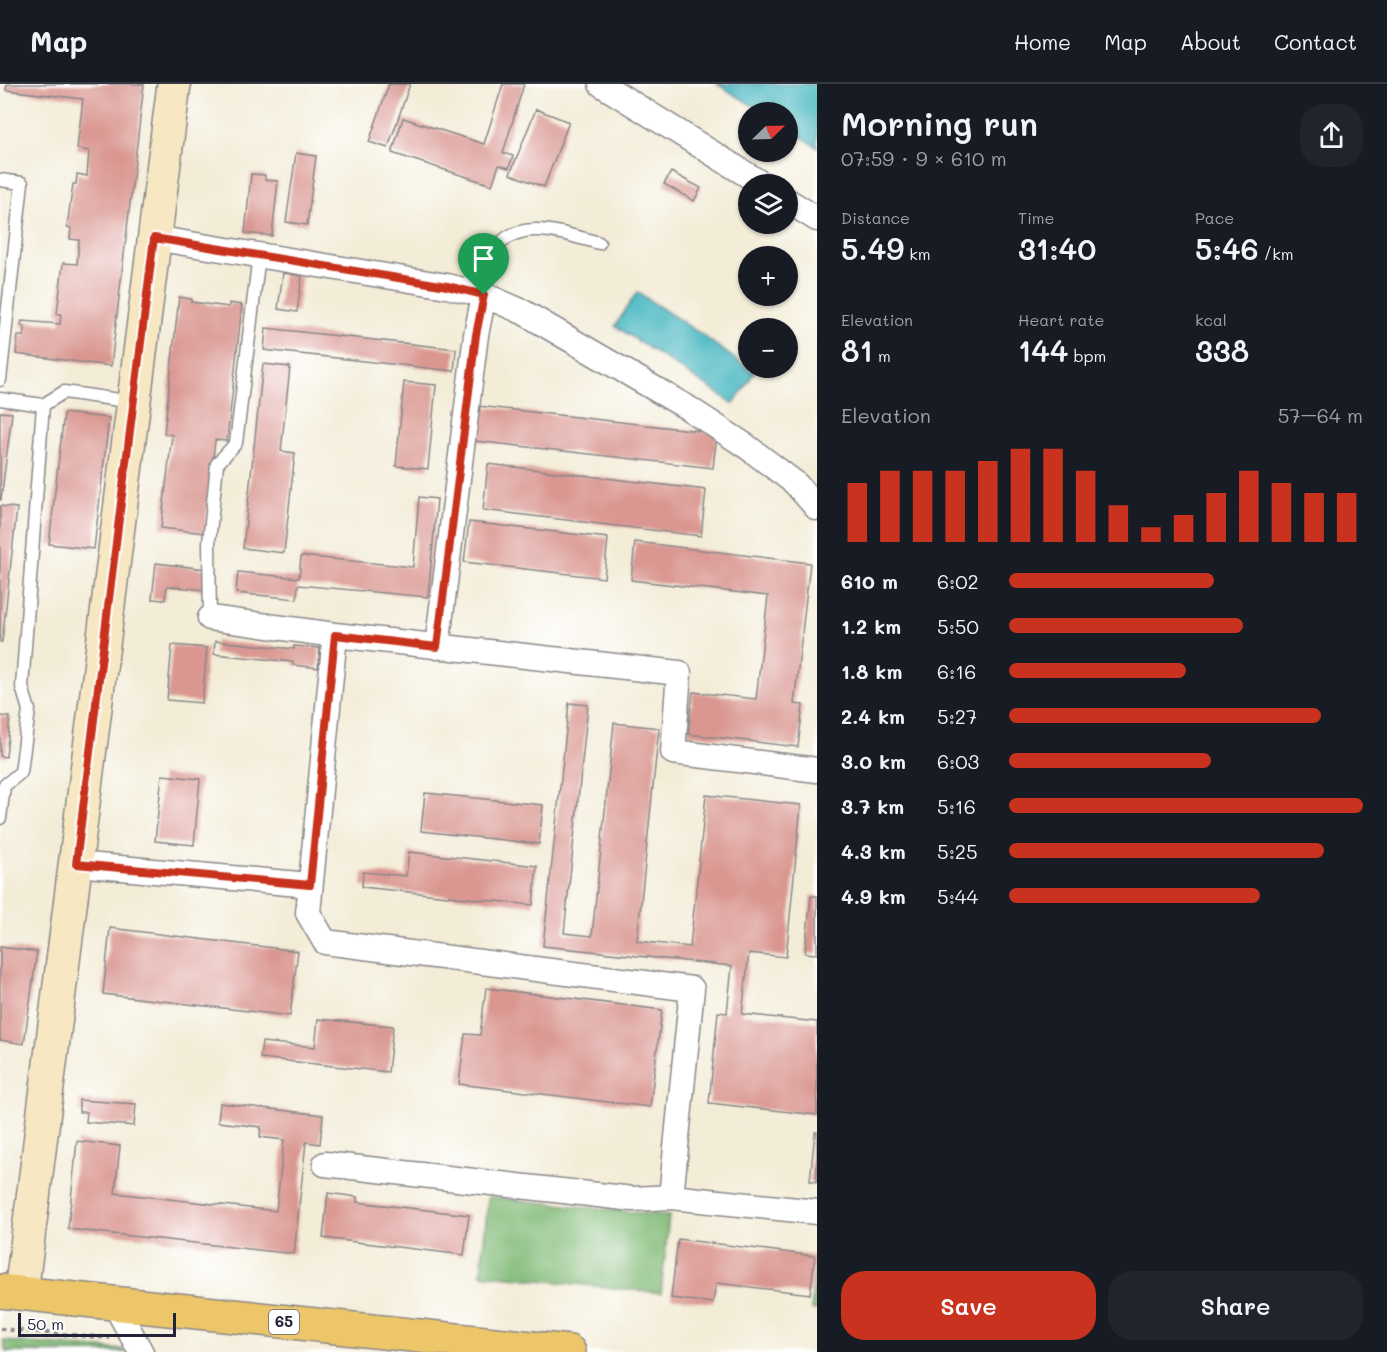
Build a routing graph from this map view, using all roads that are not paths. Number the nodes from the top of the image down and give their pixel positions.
1 (174, 84) edge
2 (601, 84) edge
3 (746, 174) edge
4 (0, 180) edge
5 (798, 207) edge
6 (817, 219) edge
7 (154, 238) junction
8 (599, 243) dead end
9 (259, 255) junction
10 (484, 295) junction
11 (0, 380) edge
12 (0, 399) edge
13 (135, 402) junction
14 (43, 405) junction
15 (817, 508) edge
16 (210, 618) joint
17 (335, 635) junction
18 (437, 647) junction
19 (817, 770) edge
20 (0, 818) edge
21 (76, 864) junction
22 (310, 885) junction
23 (325, 1164) dead end
24 (671, 1197) junction
25 (817, 1212) edge
26 (10, 1292) edge
27 (114, 1303) junction
28 (137, 1347) edge
29 (568, 1352) edge

1 - 7 street
2 - 3 street
4 - 11 lane
5 - 6 street
7 - 9 street
7 - 13 street
8 - 10 lane
9 - 10 street
9 - 16 lane
10 - 15 street
10 - 18 street
12 - 14 lane
13 - 14 lane
13 - 21 street
14 - 20 lane
16 - 17 street
17 - 18 street
17 - 22 street
18 - 19 street
21 - 22 street
21 - 26 street
22 - 24 street
23 - 24 street
24 - 25 street
26 - 27 main road, 65
27 - 28 street
27 - 29 main road, 65

